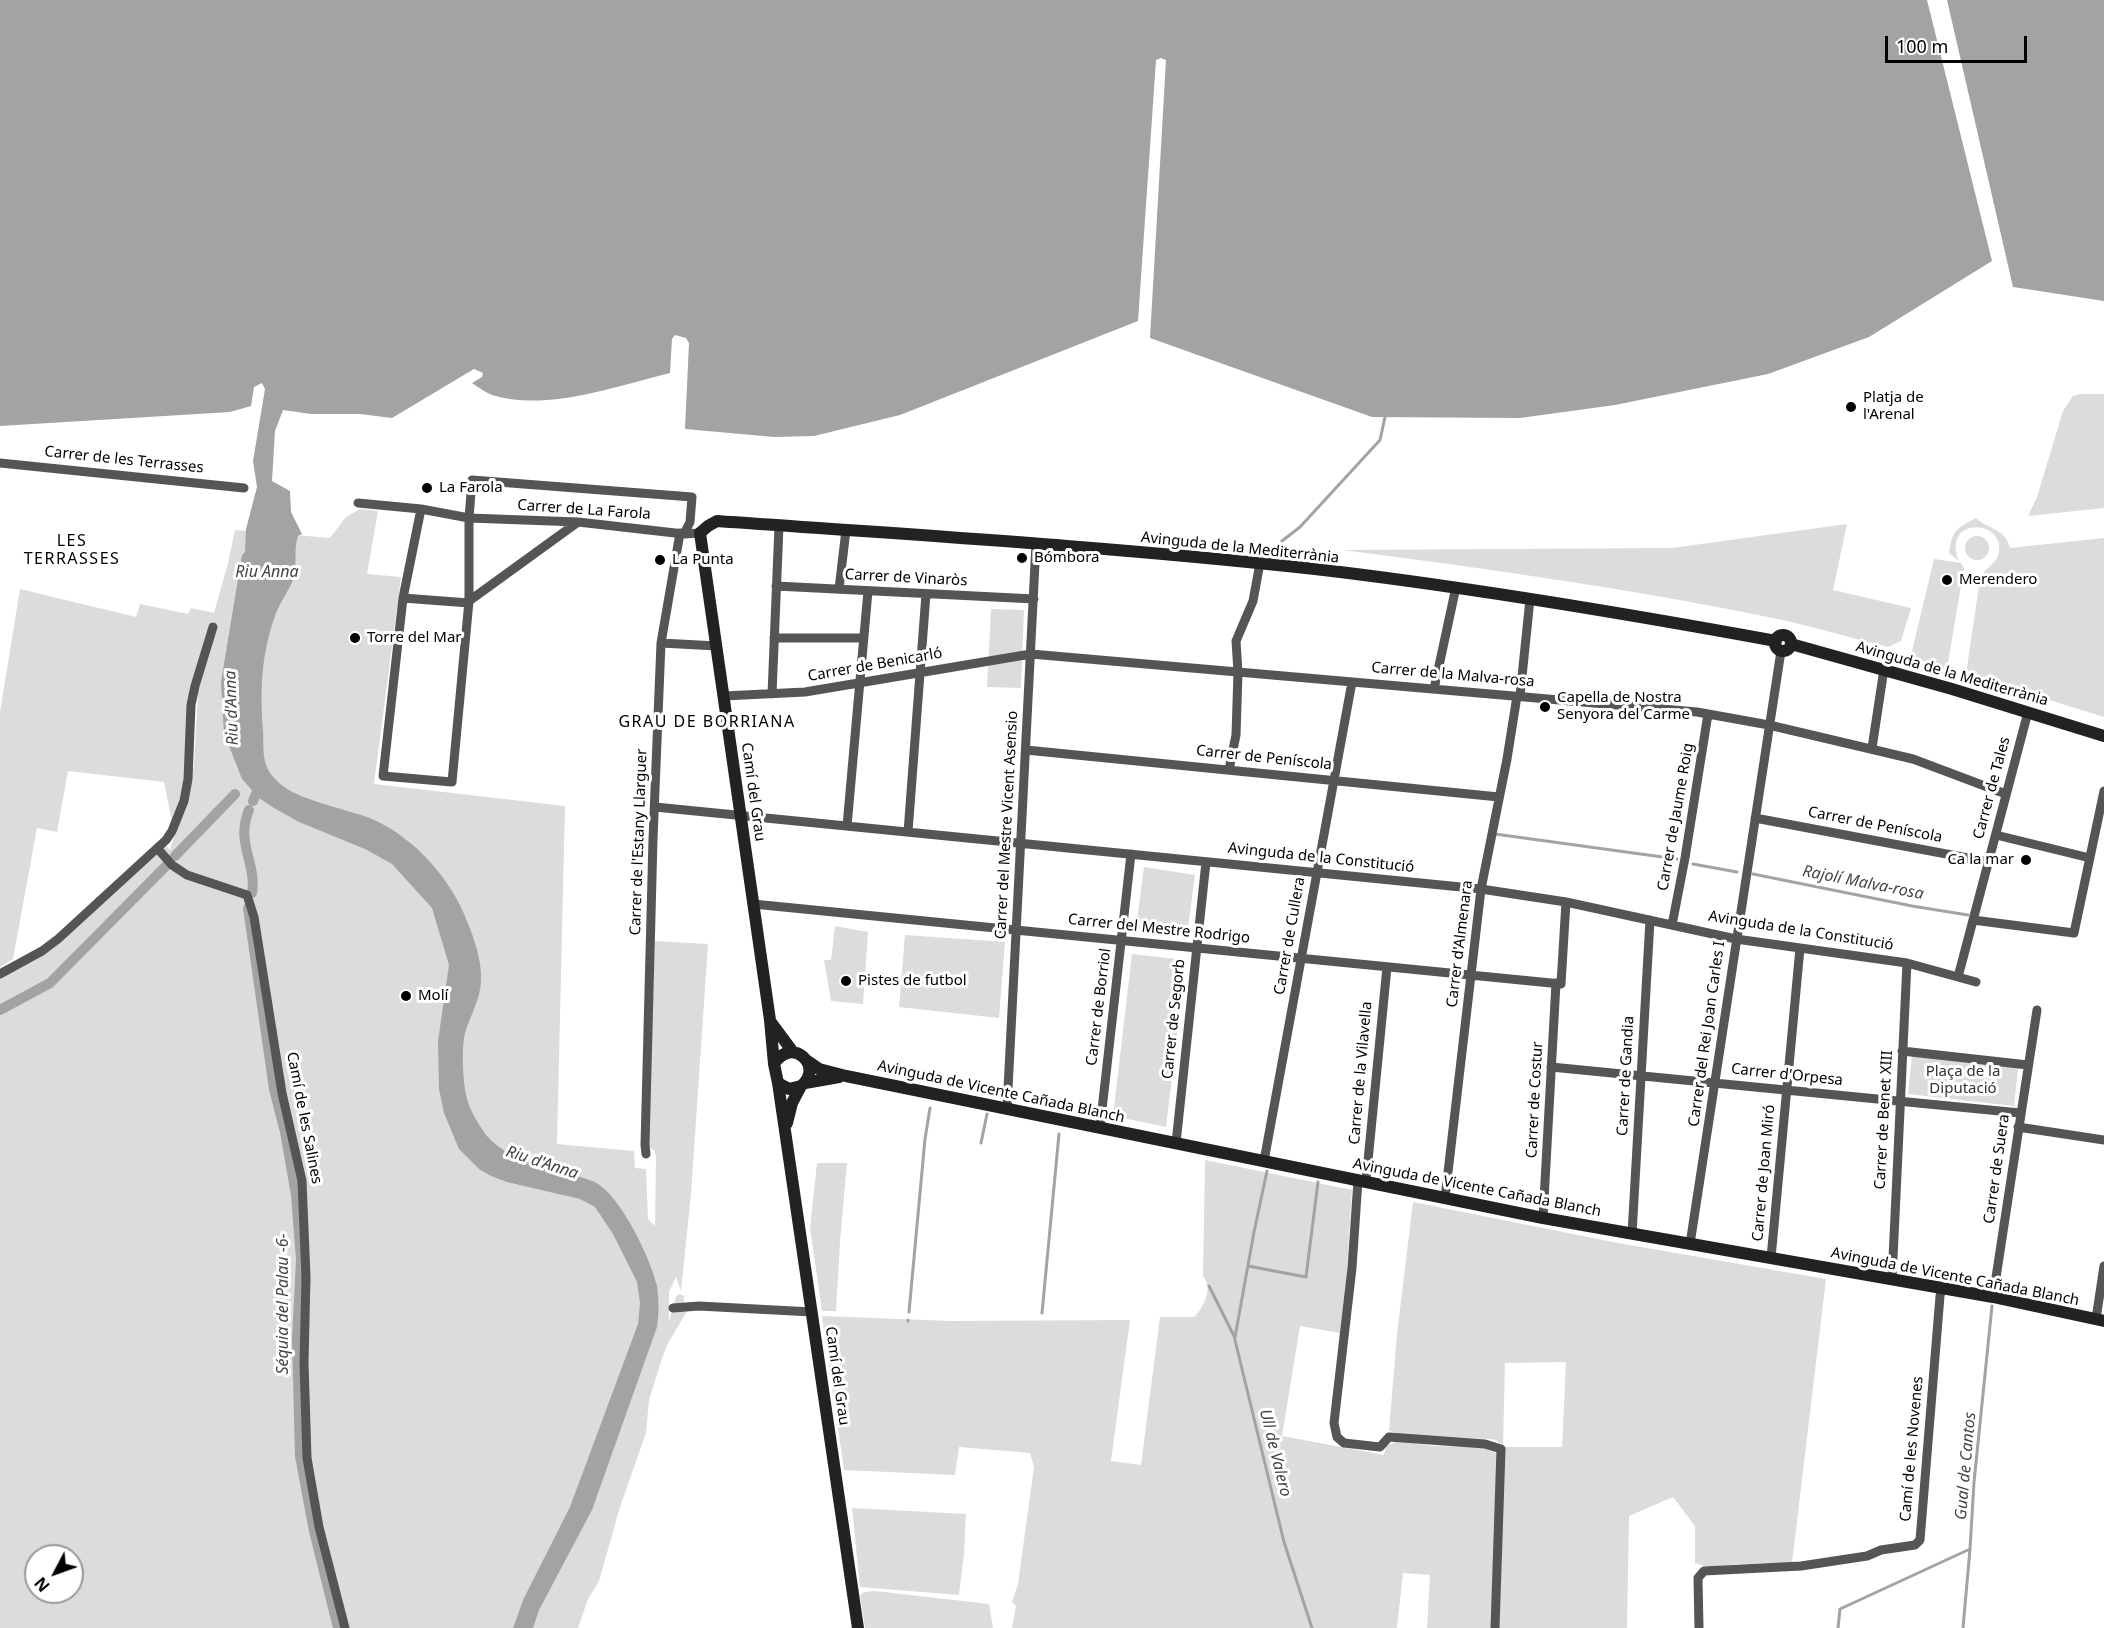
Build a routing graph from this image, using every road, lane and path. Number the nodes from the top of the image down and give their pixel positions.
1 (0, 463) edge
2 (244, 488) dead end
3 (358, 503) dead end
4 (421, 509) junction
5 (469, 519) junction
6 (578, 522) junction
7 (779, 526) junction
8 (846, 530) junction
9 (682, 533) junction
10 (700, 533) junction
11 (1036, 544) junction
12 (1260, 563) junction
13 (776, 586) junction
14 (1456, 587) junction
15 (839, 589) junction
16 (868, 591) junction
17 (926, 594) junction
18 (403, 598) junction
19 (1530, 599) junction
20 (1034, 600) junction
21 (469, 602) junction
22 (213, 627) dead end
23 (774, 638) junction
24 (864, 638) junction
25 (661, 643) junction
26 (1783, 645) junction
27 (717, 646) junction
28 (1031, 654) junction
29 (1884, 669) junction
30 (1238, 672) junction
31 (920, 673) junction
32 (1352, 682) junction
33 (860, 683) junction
34 (1434, 689) junction
35 (772, 694) junction
36 (724, 696) junction
37 (1519, 696) junction
38 (2028, 712) junction
39 (1708, 714) junction
40 (1769, 725) junction
41 (2104, 736) edge
42 (1872, 748) junction
43 (1026, 750) junction
44 (1229, 770) junction
45 (1334, 780) junction
46 (2104, 791) edge
47 (2006, 795) junction
48 (1499, 796) junction
49 (655, 807) junction
50 (741, 815) junction
51 (1755, 818) junction
52 (847, 826) junction
53 (908, 832) junction
54 (1996, 835) junction
55 (1021, 843) junction
56 (158, 848) junction
57 (1131, 854) junction
58 (2090, 858) junction
59 (1206, 862) junction
60 (1989, 862) junction
61 (1317, 873) junction
62 (1481, 889) junction
63 (1566, 902) junction
64 (753, 904) junction
65 (1650, 920) junction
66 (1973, 920) junction
67 (1672, 925) junction
68 (1016, 930) junction
69 (1736, 939) junction
70 (1121, 941) junction
71 (1197, 948) junction
72 (1800, 948) junction
73 (1301, 958) junction
74 (1907, 963) junction
75 (1387, 967) junction
76 (0, 974) edge
77 (1471, 975) junction
78 (1958, 977) junction
79 (1976, 982) dead end
80 (1558, 984) junction
81 (2037, 1010) dead end
82 (770, 1020) junction
83 (1902, 1051) junction
84 (793, 1052) junction
85 (806, 1060) junction
86 (774, 1064) junction
87 (2028, 1065) junction
88 (1551, 1067) junction
89 (846, 1076) junction
90 (1641, 1076) junction
91 (778, 1083) junction
92 (1715, 1083) junction
93 (803, 1085) junction
94 (1787, 1090) junction
95 (1900, 1101) junction
96 (1007, 1108) junction
97 (2020, 1113) junction
98 (786, 1127) junction
99 (1100, 1127) junction
100 (2018, 1127) junction
101 (2104, 1140) edge
102 (1176, 1143) junction
103 (646, 1154) dead end
104 (1264, 1161) junction
105 (1362, 1181) junction
106 (1445, 1198) junction
107 (1543, 1218) junction
108 (1632, 1234) junction
109 (1690, 1244) junction
110 (1771, 1258) junction
111 (2104, 1266) edge
112 (1892, 1279) junction
113 (1941, 1292) junction
114 (1993, 1297) junction
115 (673, 1308) dead end
116 (812, 1312) junction
117 (2100, 1320) edge
118 (345, 1628) edge
119 (858, 1628) edge
120 (1495, 1628) edge
121 (1699, 1628) edge

1 - 2 street, Carrer de les Terrasses
3 - 4 street, Carrer de La Farola
4 - 5 street, Carrer de La Farola
4 - 18 street
5 - 6 street, Carrer de La Farola
5 - 9 street, Carrer de l'Estany Llarguer
5 - 21 street
6 - 9 street, Carrer de La Farola
6 - 21 street
7 - 8 street, Avinguda de la Mediterrània
7 - 10 street, Avinguda de la Mediterrània
7 - 13 street
8 - 11 street, Avinguda de la Mediterrània
8 - 15 street
9 - 10 street, Carrer de La Farola
9 - 25 street, Carrer de l'Estany Llarguer
10 - 27 street, Camí del Grau
11 - 12 street, Avinguda de la Mediterrània
11 - 20 street, Carrer del Mestre Vicent Asensio
12 - 14 street, Avinguda de la Mediterrània
12 - 30 street
13 - 15 street, Carrer de Vinaròs
13 - 23 street
14 - 19 street, Avinguda de la Mediterrània
14 - 34 street
15 - 16 street, Carrer de Vinaròs
16 - 17 street, Carrer de Vinaròs
16 - 24 street
17 - 20 street, Carrer de Vinaròs
17 - 31 street
18 - 21 street
18 - 21 street
19 - 26 street, Avinguda de la Mediterrània
19 - 37 street, Carrer d'Almenara
20 - 28 street, Carrer del Mestre Vicent Asensio
22 - 56 street
23 - 24 street
23 - 35 street
24 - 33 street
25 - 27 street
25 - 49 street, Carrer de l'Estany Llarguer
26 - 29 street, Avinguda de la Mediterrània
26 - 40 street, Carrer del Rei Joan Carles I
27 - 36 street, Camí del Grau
28 - 30 street, Carrer de la Malva-rosa
28 - 31 street, Carrer de Benicarló
28 - 43 street, Carrer del Mestre Vicent Asensio
29 - 38 street, Avinguda de la Mediterrània
29 - 42 street
30 - 32 street, Carrer de la Malva-rosa
30 - 44 street
31 - 33 street, Carrer de Benicarló
31 - 53 street
32 - 34 street, Carrer de la Malva-rosa
32 - 45 street, Carrer de Cullera
33 - 35 street, Carrer de Benicarló
33 - 52 street
34 - 37 street, Carrer de la Malva-rosa
35 - 36 street, Carrer de Benicarló
36 - 50 street, Camí del Grau
37 - 39 street, Carrer de la Malva-rosa
37 - 48 street, Carrer d'Almenara
38 - 41 street, Avinguda de la Mediterrània
38 - 47 street, Carrer de Tales
39 - 40 street, Carrer de la Malva-rosa
39 - 67 street, Carrer de Jaume Roig
40 - 42 street, Carrer de la Malva-rosa
40 - 51 street, Carrer del Rei Joan Carles I
42 - 47 street, Carrer de la Malva-rosa
43 - 44 street, Carrer de Peníscola
43 - 55 street, Carrer del Mestre Vicent Asensio
44 - 45 street, Carrer de Peníscola
45 - 48 street, Carrer de Peníscola
45 - 61 street, Carrer de Cullera
46 - 58 street
47 - 54 street, Carrer de Tales
48 - 62 street, Carrer d'Almenara
49 - 50 street, Avinguda de la Constitució
49 - 103 street, Carrer de l'Estany Llarguer
50 - 52 street, Avinguda de la Constitució
50 - 64 street, Camí del Grau
51 - 60 street, Carrer de Peníscola
51 - 69 street, Carrer del Rei Joan Carles I
52 - 53 street, Avinguda de la Constitució
53 - 55 street, Avinguda de la Constitució
54 - 58 street
54 - 60 street, Carrer de Tales
55 - 57 street, Avinguda de la Constitució
55 - 68 street, Carrer del Mestre Vicent Asensio
56 - 76 street
56 - 118 street, Camí de les Salines
57 - 59 street, Avinguda de la Constitució
57 - 70 street, Carrer de Borriol
58 - 66 street
59 - 61 street, Avinguda de la Constitució
59 - 71 street, Carrer de Segorb
60 - 66 street, Carrer de Tales
61 - 62 street, Avinguda de la Constitució
61 - 73 street, Carrer de Cullera
62 - 63 street, Avinguda de la Constitució
62 - 77 street, Carrer d'Almenara
63 - 65 street, Avinguda de la Constitució
63 - 80 street, Carrer de Costur
64 - 68 street, Carrer del Mestre Rodrigo
64 - 82 street, Camí del Grau
65 - 67 street, Avinguda de la Constitució
65 - 90 street, Carrer de Gandia
66 - 78 street, Carrer de Tales
67 - 69 street, Avinguda de la Constitució
68 - 70 street, Carrer del Mestre Rodrigo
68 - 96 street, Carrer del Mestre Vicent Asensio
69 - 72 street, Avinguda de la Constitució
69 - 92 street, Carrer del Rei Joan Carles I
70 - 71 street, Carrer del Mestre Rodrigo
70 - 99 street, Carrer de Borriol
71 - 73 street, Carrer del Mestre Rodrigo
71 - 102 street, Carrer de Segorb
72 - 74 street, Avinguda de la Constitució
72 - 94 street, Carrer de Joan Miró
73 - 75 street, Carrer del Mestre Rodrigo
73 - 104 street, Carrer de Cullera
74 - 78 street, Avinguda de la Constitució
74 - 83 street, Carrer de Benet XIII
75 - 77 street, Carrer del Mestre Rodrigo
75 - 105 street, Carrer de la Vilavella
77 - 80 street, Carrer del Mestre Rodrigo
77 - 106 street, Carrer d'Almenara
78 - 79 street, Avinguda de la Constitució
80 - 88 street, Carrer de Costur
81 - 87 street, Carrer de Suera
82 - 84 street, Camí del Grau
82 - 86 street, Camí del Grau
83 - 87 street
83 - 95 street, Carrer de Benet XIII
84 - 85 street
84 - 86 street
85 - 89 street, Avinguda de Vicente Cañada Blanch
85 - 93 street
86 - 91 street
87 - 97 street, Carrer de Suera
88 - 90 street, Carrer d'Orpesa
88 - 107 street, Carrer de Costur
89 - 93 street, Avinguda de Vicente Cañada Blanch
89 - 96 street, Avinguda de Vicente Cañada Blanch
90 - 92 street, Carrer d'Orpesa
90 - 108 street, Carrer de Gandia
91 - 93 street
91 - 98 street, Camí del Grau
92 - 94 street, Carrer d'Orpesa
92 - 109 street, Carrer del Rei Joan Carles I
93 - 98 street, Camí del Grau
94 - 95 street, Carrer d'Orpesa
94 - 110 street, Carrer de Joan Miró
95 - 97 street, Carrer d'Orpesa
95 - 112 street, Carrer de Benet XIII
96 - 99 street, Avinguda de Vicente Cañada Blanch
97 - 100 street, Carrer de Suera
98 - 116 street, Camí del Grau
99 - 102 street, Avinguda de Vicente Cañada Blanch
100 - 101 street
100 - 114 street, Carrer de Suera
102 - 104 street, Avinguda de Vicente Cañada Blanch
104 - 105 street, Avinguda de Vicente Cañada Blanch
105 - 106 street, Avinguda de Vicente Cañada Blanch
105 - 120 street, Carrer de la Vilavella
106 - 107 street, Avinguda de Vicente Cañada Blanch
107 - 108 street, Avinguda de Vicente Cañada Blanch
108 - 109 street, Avinguda de Vicente Cañada Blanch
109 - 110 street, Avinguda de Vicente Cañada Blanch
110 - 112 street, Avinguda de Vicente Cañada Blanch
111 - 117 street
112 - 113 street, Avinguda de Vicente Cañada Blanch
113 - 114 street, Avinguda de Vicente Cañada Blanch
113 - 121 street, Camí de les Novenes
114 - 117 street, Avinguda de Vicente Cañada Blanch
115 - 116 street
116 - 119 street, Camí del Grau

